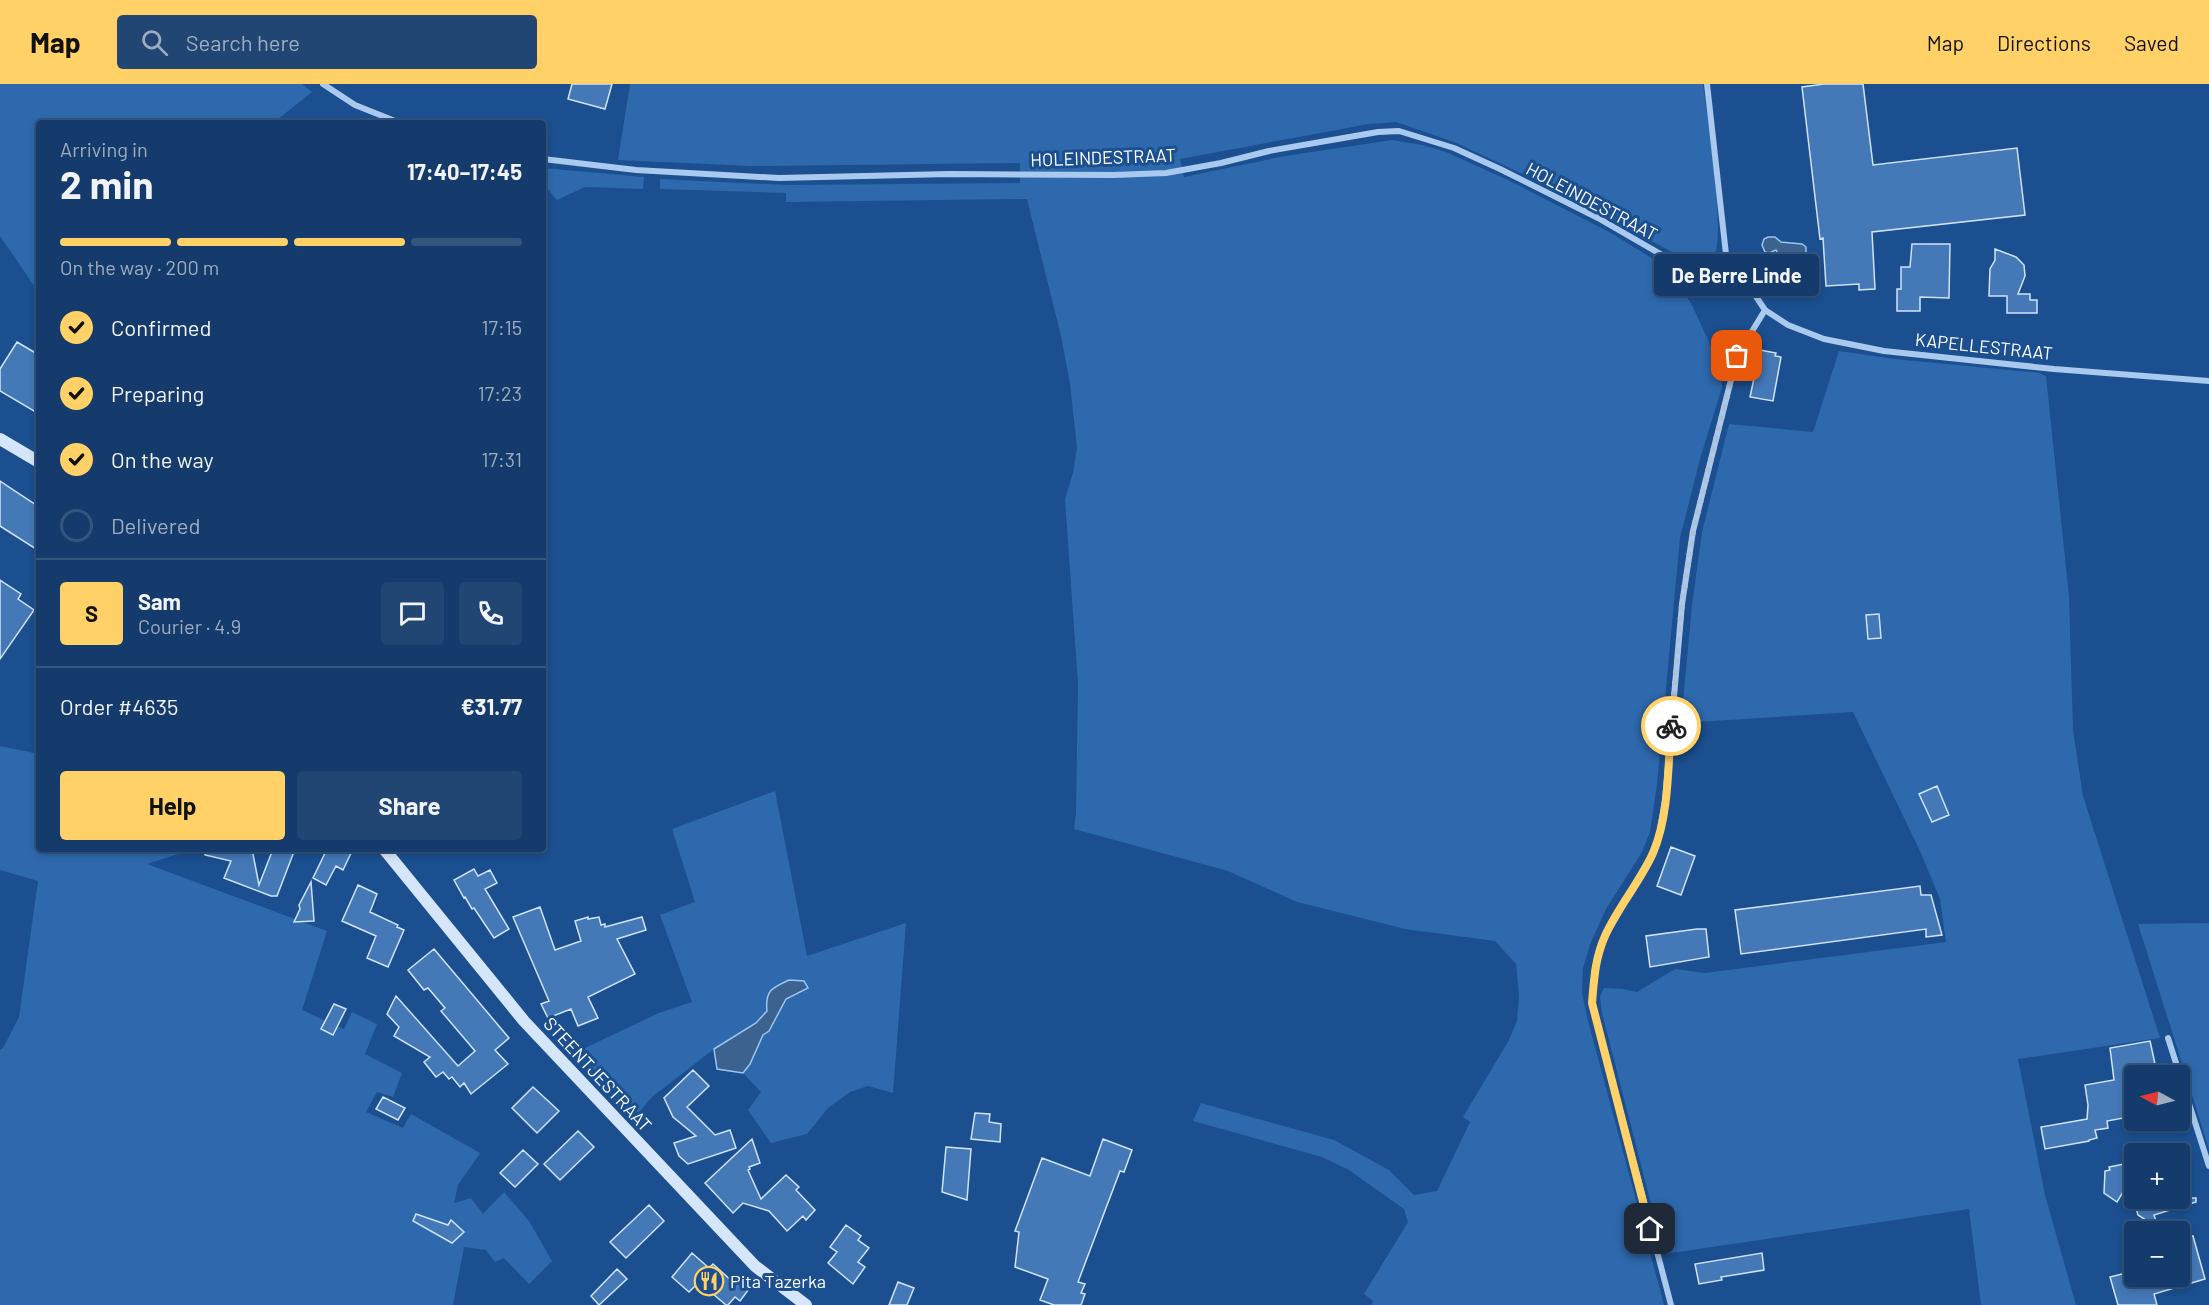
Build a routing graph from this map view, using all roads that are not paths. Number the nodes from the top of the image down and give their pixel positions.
1 (323, 84) edge
2 (1707, 84) edge
3 (392, 120) edge
4 (546, 159) edge
5 (1736, 278) junction
6 (1765, 310) junction
7 (2209, 381) edge
8 (0, 439) edge
9 (36, 460) edge
10 (386, 852) edge
11 (2168, 1038) dead end
12 (2209, 1166) edge
13 (806, 1305) edge
14 (1671, 1305) edge

1 - 3 street
2 - 5 street
4 - 5 street, HOLEINDESTRAAT
5 - 6 street, KAPELLESTRAAT
6 - 7 street, KAPELLESTRAAT
6 - 14 street
8 - 9 street
10 - 13 street, STEENTJESTRAAT
11 - 12 street

